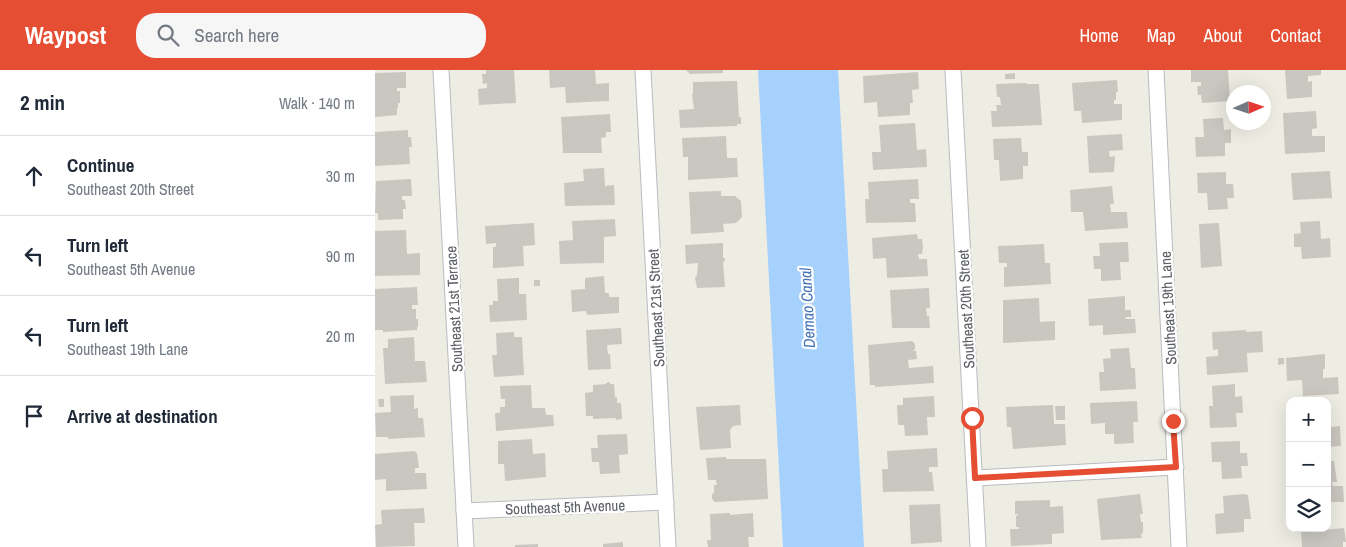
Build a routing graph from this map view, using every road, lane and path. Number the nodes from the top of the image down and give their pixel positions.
1 (441, 70) edge
2 (643, 70) edge
3 (953, 70) edge
4 (1156, 70) edge
5 (1176, 467) junction
6 (975, 478) junction
7 (666, 502) junction
8 (464, 511) junction
9 (466, 547) edge
10 (668, 547) edge
11 (979, 547) edge
12 (1179, 547) edge

1 - 8 street, Southeast 21st Terrace
2 - 7 street, Southeast 21st Street
3 - 6 street, Southeast 20th Street
4 - 5 street, Southeast 19th Lane
5 - 6 street
5 - 12 street, Southeast 19th Lane
6 - 11 street, Southeast 20th Street
7 - 8 street, Southeast 5th Avenue
7 - 10 street, Southeast 21st Street
8 - 9 street, Southeast 21st Terrace

